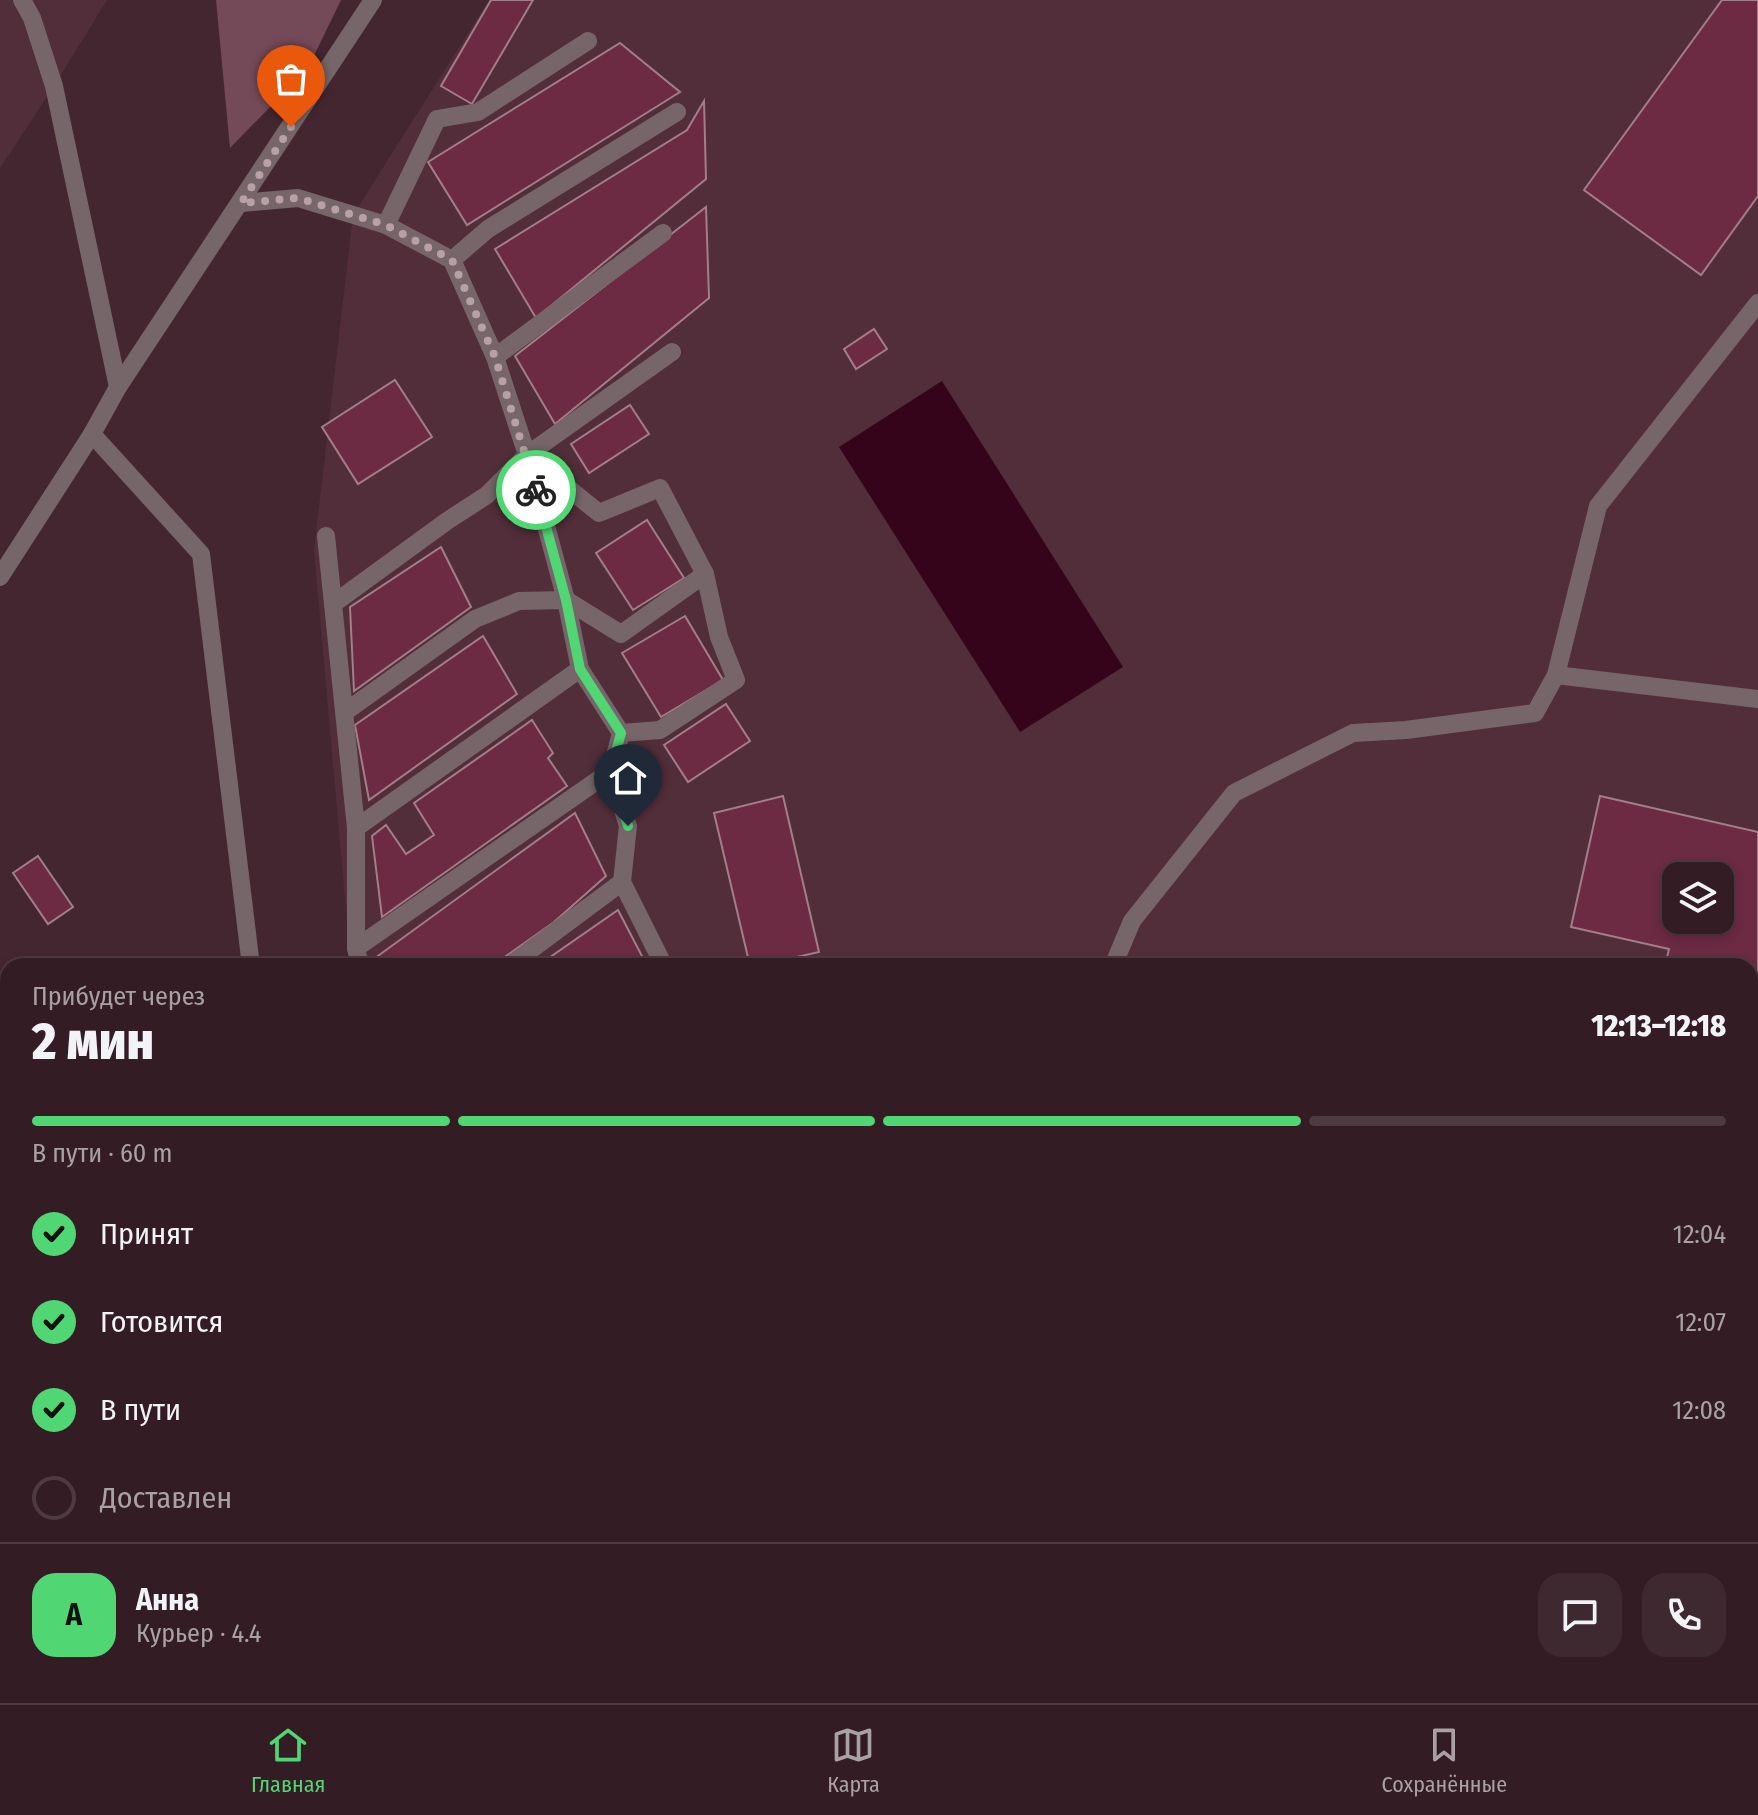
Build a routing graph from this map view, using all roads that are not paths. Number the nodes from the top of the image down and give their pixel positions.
1 (22, 0) edge
2 (373, 0) edge
3 (588, 41) dead end
4 (677, 112) dead end
5 (241, 203) junction
6 (386, 225) junction
7 (663, 233) dead end
8 (452, 260) junction
9 (1758, 303) edge
10 (672, 352) dead end
11 (495, 357) junction
12 (118, 387) junction
13 (92, 434) junction
14 (527, 455) junction
15 (326, 536) dead end
16 (705, 574) junction
17 (0, 577) edge
18 (566, 600) junction
19 (333, 604) junction
20 (580, 669) junction
21 (1556, 675) junction
22 (1758, 699) edge
23 (345, 712) junction
24 (621, 733) junction
25 (611, 771) junction
26 (356, 828) junction
27 (622, 882) junction
28 (358, 957) edge
29 (250, 958) edge
30 (520, 958) edge
31 (660, 958) edge
32 (1116, 958) edge

1 - 12 lane
2 - 5 lane
3 - 6 lane
4 - 8 lane
5 - 6 lane
5 - 12 lane
6 - 8 lane
7 - 11 lane
8 - 11 lane
9 - 21 lane
10 - 14 lane
11 - 14 lane
12 - 13 lane
13 - 17 lane
13 - 29 lane
14 - 16 lane
14 - 18 lane
14 - 19 lane
15 - 19 lane
16 - 18 lane
16 - 24 lane
18 - 20 lane
18 - 23 lane
19 - 23 lane
20 - 24 lane
20 - 26 lane
21 - 22 lane
21 - 32 lane
23 - 26 lane
24 - 25 lane
25 - 27 lane
25 - 28 lane
26 - 28 lane
27 - 30 lane
27 - 31 lane

